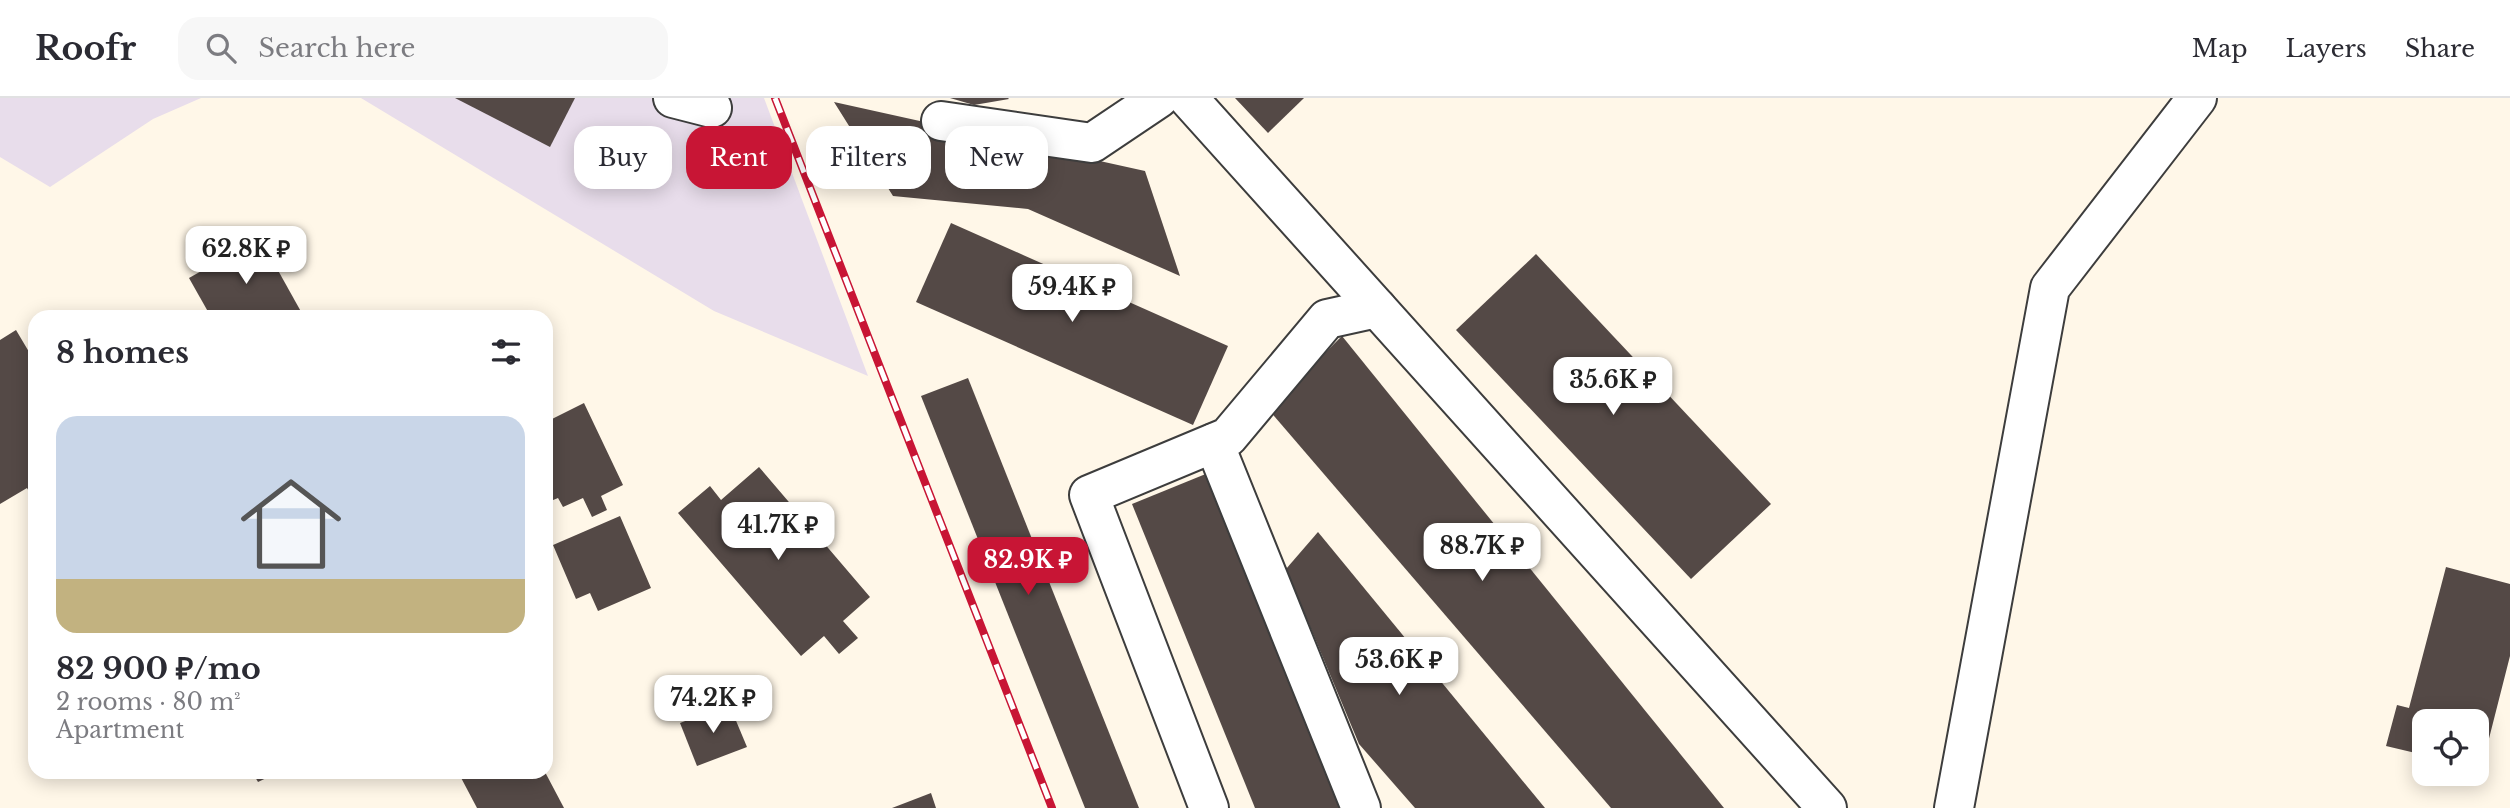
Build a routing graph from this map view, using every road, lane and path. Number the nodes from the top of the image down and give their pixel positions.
1 (673, 98) edge
2 (1160, 98) edge
3 (1188, 98) edge
4 (2197, 98) edge
5 (712, 108) dead end
6 (941, 121) dead end
7 (1377, 308) junction
8 (1214, 443) junction
9 (1209, 808) edge
10 (1361, 808) edge
11 (1827, 808) edge
12 (1954, 808) edge

1 - 5 lane
2 - 6 lane
3 - 7 lane
4 - 12 lane
7 - 8 lane
7 - 11 lane
8 - 9 lane
8 - 10 lane

